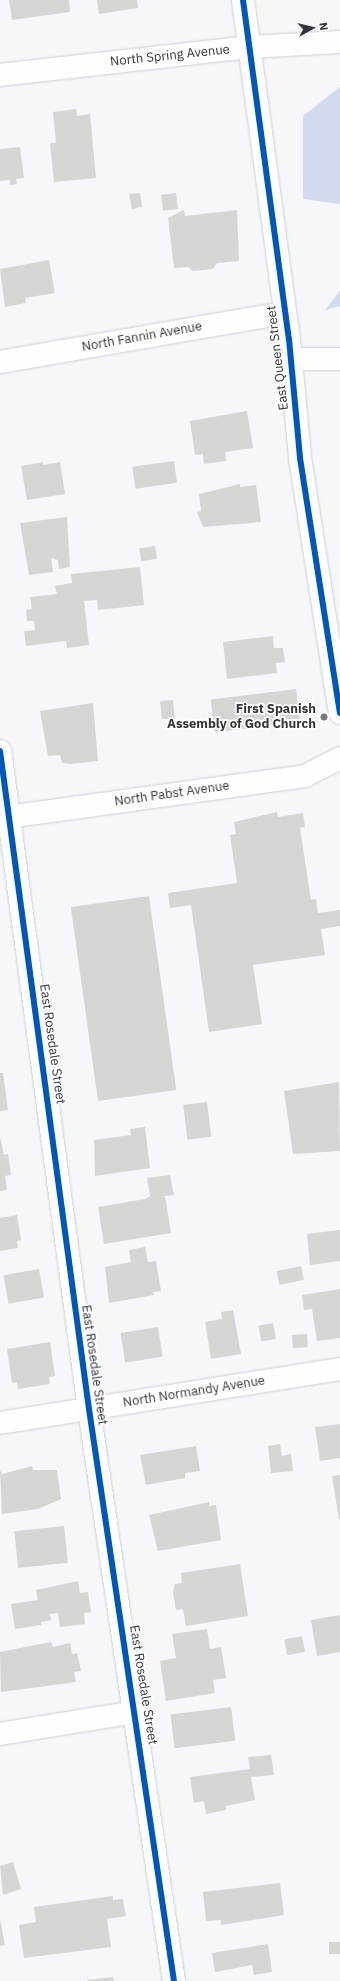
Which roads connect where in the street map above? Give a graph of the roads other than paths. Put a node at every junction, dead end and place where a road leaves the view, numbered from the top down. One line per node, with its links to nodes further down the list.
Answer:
1 (243, 0): 3 (street, East Queen Street)
2 (340, 42): 3 (street, North Spring Avenue)
3 (250, 47): 4 (street, North Spring Avenue); 5 (street, East Queen Street)
4 (0, 75)
5 (284, 313): 6 (street, East Queen Street); 8 (street, North Fannin Avenue)
6 (291, 359): 7 (street); 9 (street, East Queen Street)
7 (340, 359)
8 (0, 362)
9 (340, 713)
10 (0, 752): 12 (street, East Rosedale Street)
11 (340, 758): 12 (street, North Pabst Avenue)
12 (5, 817): 14 (street, East Rosedale Street)
13 (340, 1369): 14 (street, North Normandy Avenue)
14 (89, 1409): 15 (street, North Normandy Avenue); 16 (street, East Rosedale Street)
15 (0, 1423)
16 (136, 1712): 17 (street); 18 (street, East Rosedale Street)
17 (0, 1734)
18 (174, 1981)

